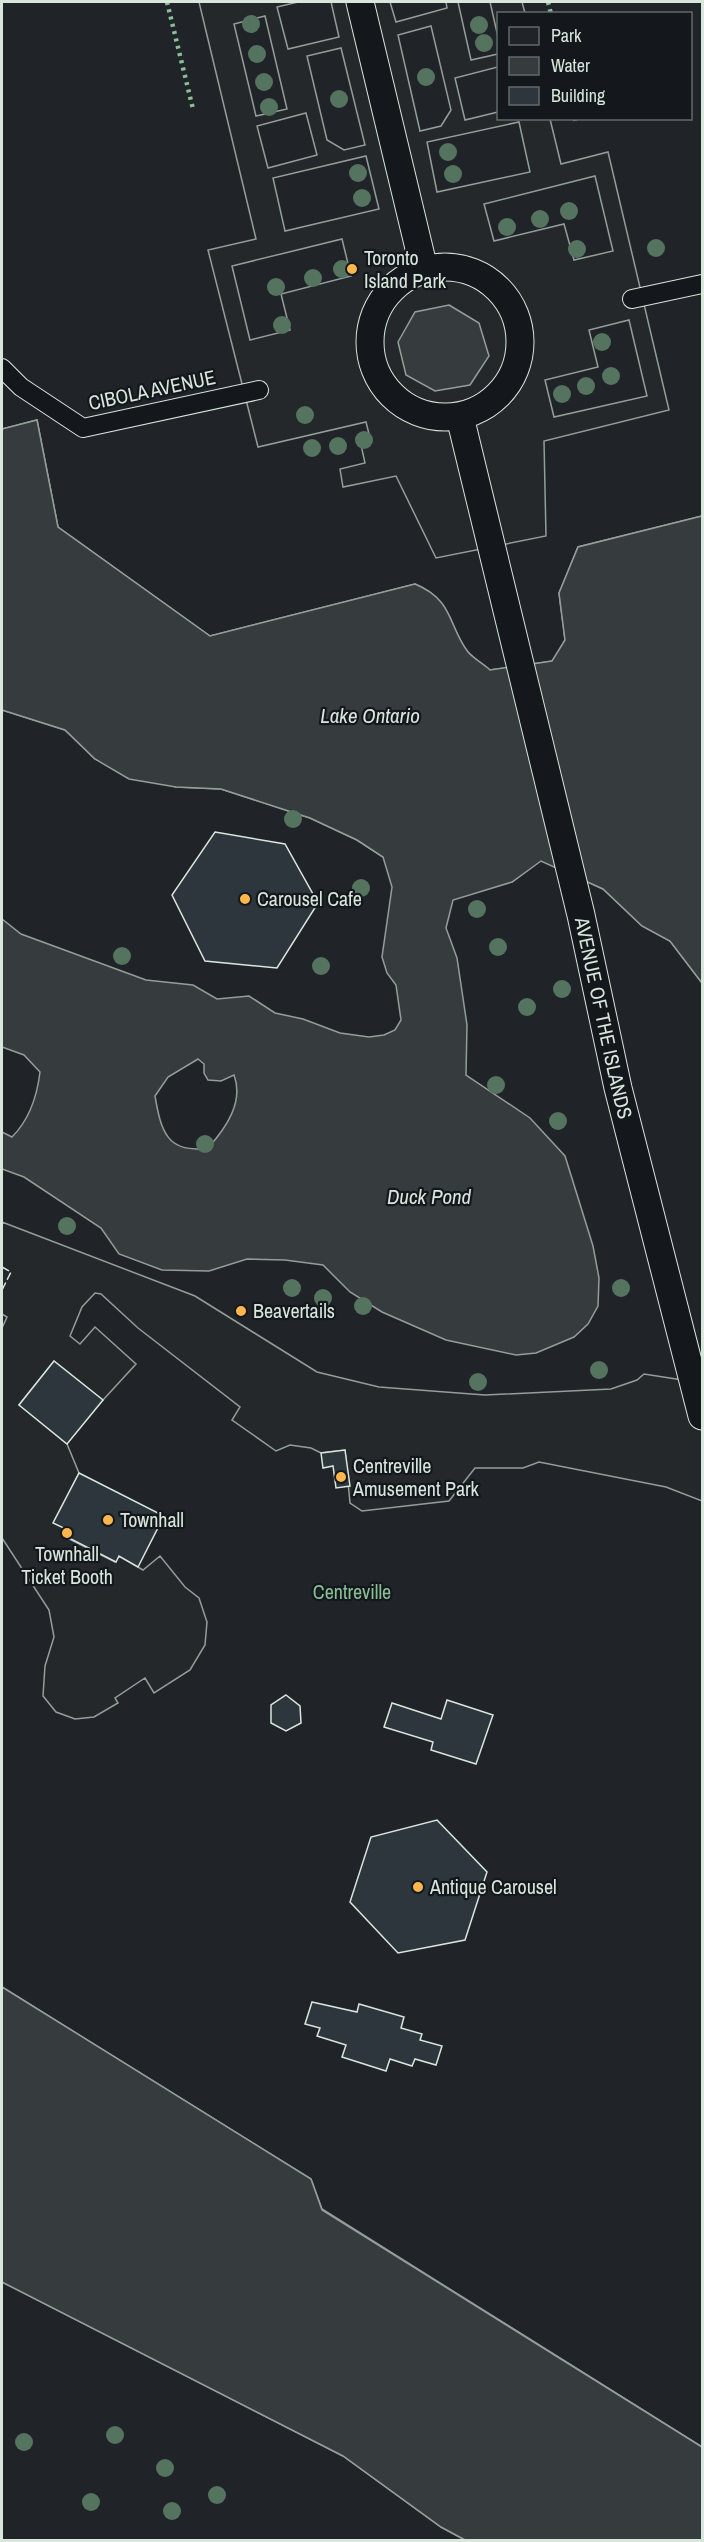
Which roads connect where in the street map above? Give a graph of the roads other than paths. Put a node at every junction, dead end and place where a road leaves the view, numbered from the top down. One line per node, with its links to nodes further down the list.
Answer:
1 (360, 2): 2 (street)
2 (424, 269): 7 (street); 7 (street)
3 (702, 284): 4 (lane)
4 (632, 299)
5 (2, 368): 6 (lane, CIBOLA AVENUE)
6 (259, 390)
7 (460, 417): 8 (street, AVENUE OF THE ISLANDS)
8 (702, 1416)

